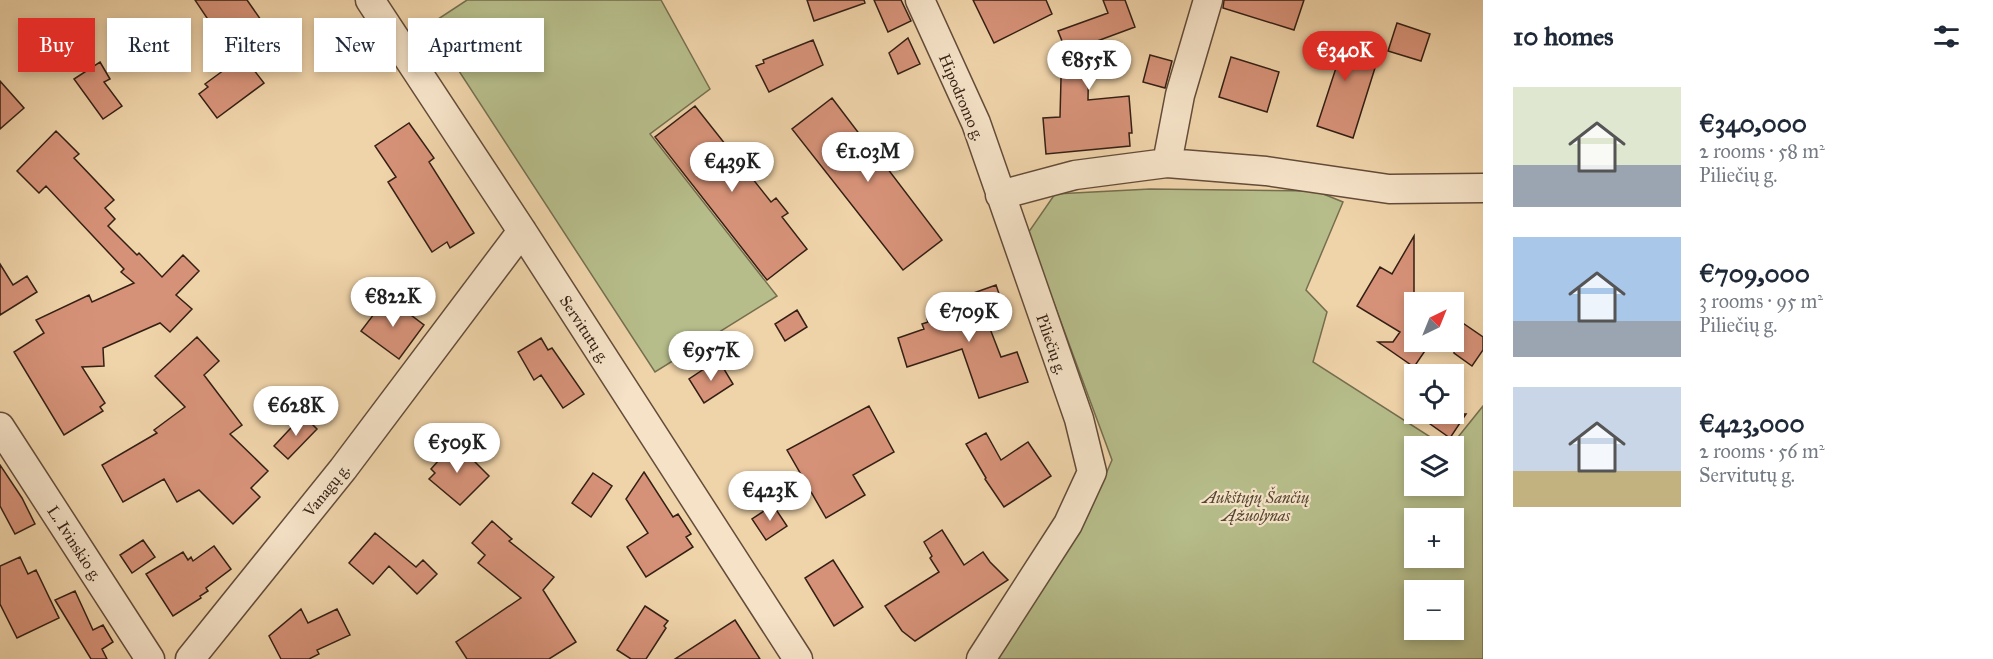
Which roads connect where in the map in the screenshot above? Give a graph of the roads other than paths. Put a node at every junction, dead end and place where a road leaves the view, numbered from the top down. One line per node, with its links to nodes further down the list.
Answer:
1 (370, 0): 7 (street, Servitutų g.)
2 (920, 0): 6 (street, Hipodromo g.)
3 (1208, 0): 4 (street)
4 (1167, 163): 5 (street); 6 (street)
5 (1483, 188)
6 (1000, 195): 12 (street, Piliečių g.)
7 (522, 231): 10 (street, Vanagų g.); 11 (street, Servitutų g.)
8 (0, 427): 9 (street, L. Ivinskio g.)
9 (150, 659)
10 (190, 659)
11 (798, 659)
12 (981, 659)

